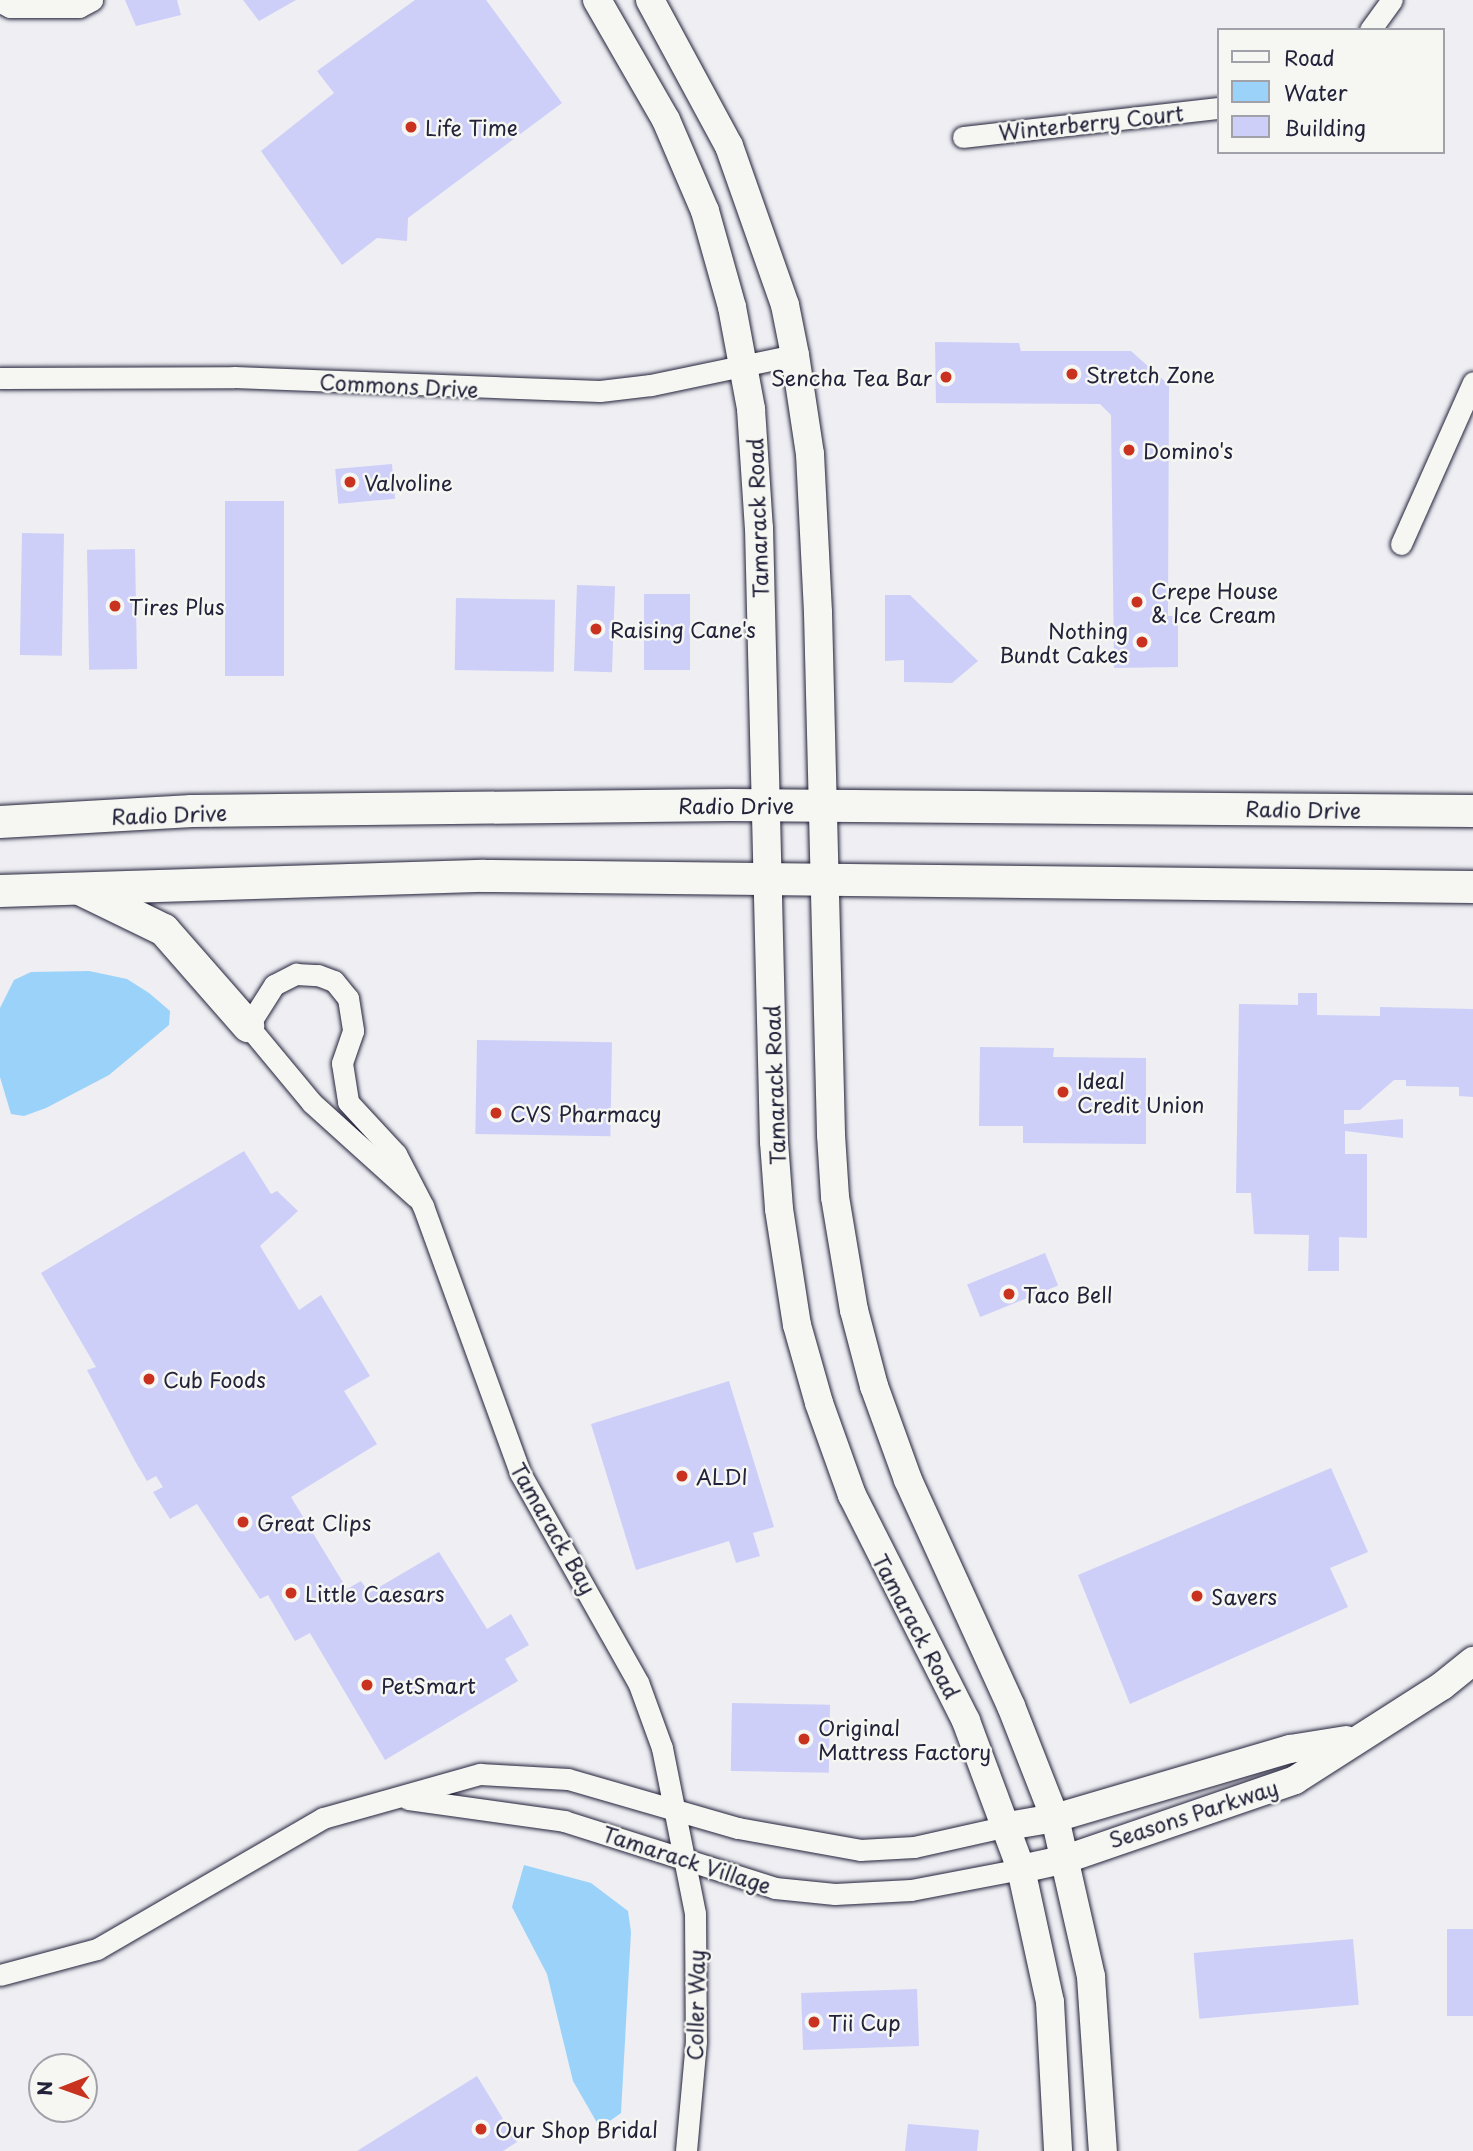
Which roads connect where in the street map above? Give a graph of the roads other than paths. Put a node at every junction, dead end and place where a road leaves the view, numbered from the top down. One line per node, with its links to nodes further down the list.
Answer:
1 (92, 0): 5 (street)
2 (597, 0): 10 (street, Tamarack Road)
3 (650, 0): 9 (street)
4 (1392, 0): 6 (street)
5 (0, 2)
6 (1371, 28)
7 (1218, 108): 8 (street, Winterberry Court)
8 (963, 137)
9 (795, 355): 10 (street, Commons Drive); 15 (street)
10 (744, 366): 11 (street, Commons Drive); 14 (street, Tamarack Road)
11 (0, 378)
12 (1473, 382): 13 (street)
13 (1401, 544)
14 (768, 805): 15 (main road, Radio Drive); 17 (main road, Radio Drive); 18 (street, Tamarack Road)
15 (825, 805): 16 (main road, Radio Drive); 19 (street)
16 (1473, 811)
17 (0, 822)
18 (769, 879): 19 (main road); 20 (main road); 30 (street, Tamarack Road)
19 (828, 880): 21 (main road); 29 (street)
20 (74, 887): 22 (main road); 23 (main road)
21 (1473, 887)
22 (0, 891)
23 (248, 1026): 24 (street, Tamarack Bay); 24 (street, Tamarack Bay)
24 (416, 1197): 28 (street, Tamarack Bay)
25 (1473, 1661): 26 (street, Seasons Parkway)
26 (1356, 1738): 29 (street, Seasons Parkway); 32 (street, Seasons Parkway)
27 (396, 1798): 28 (street, Tamarack Village); 31 (street, Tamarack Village); 34 (street, Tamarack Village)
28 (675, 1807): 30 (street, Tamarack Village); 31 (street, Tamarack Bay)
29 (1055, 1818): 30 (street, Seasons Parkway); 32 (street)
30 (1008, 1826): 33 (street, Tamarack Road)
31 (686, 1859): 33 (street, Tamarack Village); 35 (street, Coller Way)
32 (1066, 1859): 33 (street, Seasons Parkway); 37 (street)
33 (1021, 1869): 36 (street, Tamarack Road)
34 (0, 1975)
35 (686, 2151)
36 (1058, 2151)
37 (1103, 2151)

